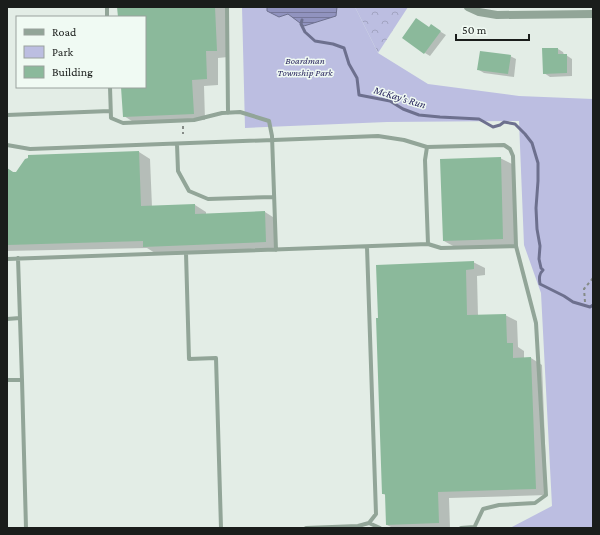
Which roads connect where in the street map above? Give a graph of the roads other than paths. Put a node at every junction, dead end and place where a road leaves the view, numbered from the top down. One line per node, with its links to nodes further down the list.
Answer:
1 (227, 7): 6 (lane)
2 (468, 7): 3 (street)
3 (593, 14)
4 (110, 88): 5 (lane)
5 (110, 110): 6 (lane); 7 (lane)
6 (228, 113): 8 (lane)
7 (7, 115)
8 (272, 140): 9 (lane); 11 (lane); 12 (lane)
9 (177, 144): 10 (lane); 12 (lane)
10 (7, 146)
11 (427, 147): 13 (lane); 14 (lane)
12 (274, 197): 16 (lane)
13 (428, 244): 14 (lane); 15 (lane)
14 (516, 246): 30 (lane)
15 (367, 247): 16 (lane); 24 (lane)
16 (276, 250): 17 (lane)
17 (186, 253): 18 (lane); 26 (lane)
18 (18, 258): 19 (lane); 20 (lane)
19 (7, 259)
20 (20, 318): 21 (lane); 23 (lane)
21 (7, 319)
22 (7, 380): 23 (lane)
23 (22, 380): 25 (lane)
24 (369, 523): 27 (lane); 28 (lane)
25 (26, 528)
26 (221, 528)
27 (306, 528)
28 (380, 528)
29 (461, 528): 30 (lane)
30 (474, 528)

